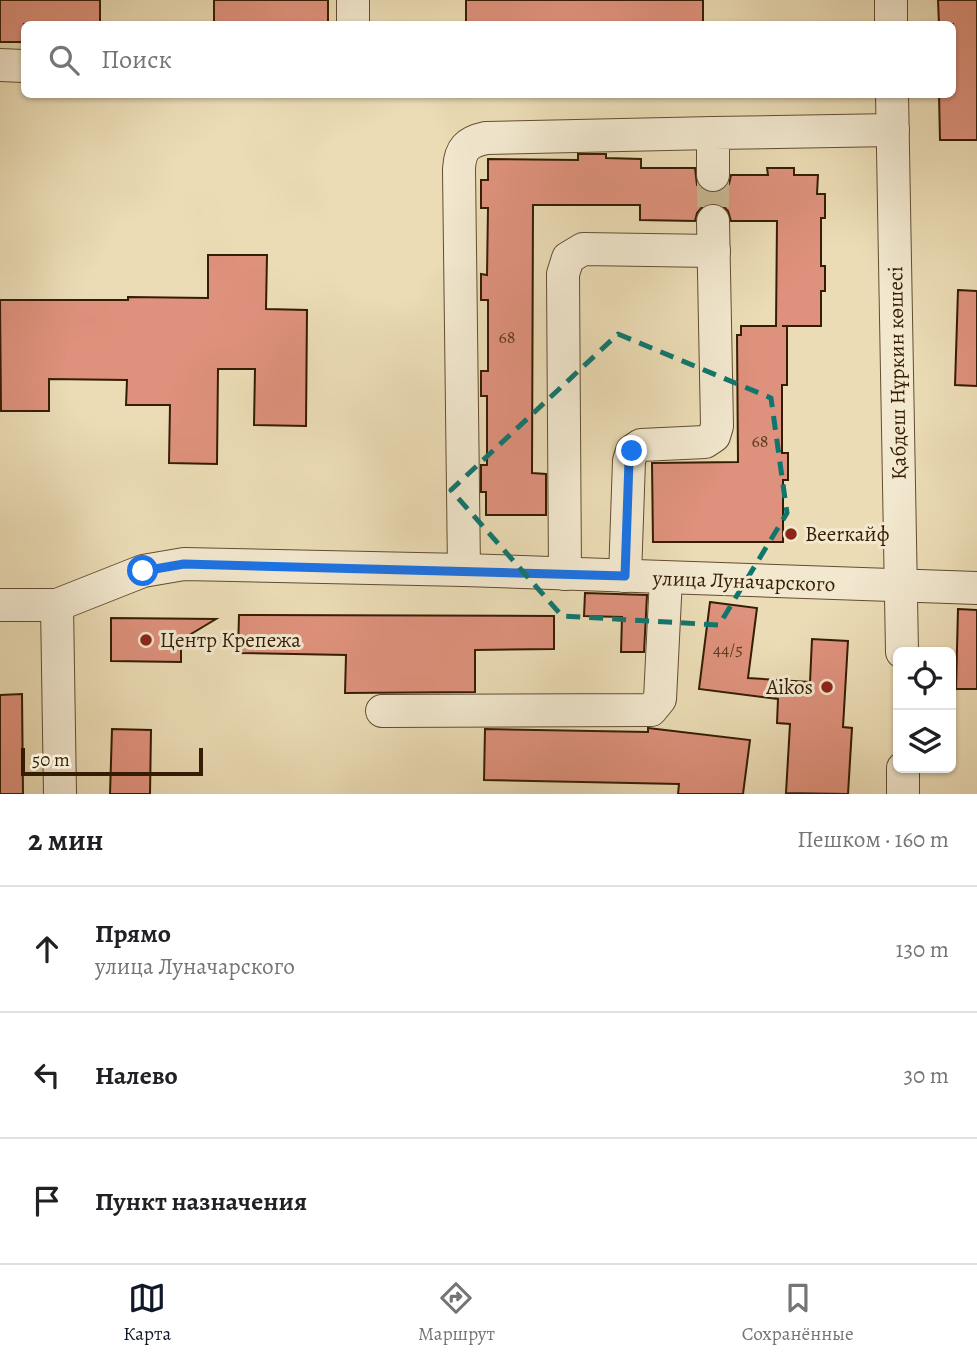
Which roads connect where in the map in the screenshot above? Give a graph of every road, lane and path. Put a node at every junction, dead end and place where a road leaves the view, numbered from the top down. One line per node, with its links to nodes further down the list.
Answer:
1 (353, 0): 3 (street)
2 (891, 0): 4 (street)
3 (353, 21)
4 (891, 21)
5 (0, 65): 6 (street)
6 (21, 66)
7 (892, 98): 8 (street, Қабдеш Нұркин көшесі)
8 (892, 130): 9 (street); 15 (street, Қабдеш Нұркин көшесі)
9 (713, 133): 10 (street); 11 (street)
10 (713, 175)
11 (464, 570): 12 (street, улица Луначарского); 18 (street, улица Луначарского)
12 (565, 574): 13 (street, улица Луначарского); 13 (street)
13 (625, 576): 14 (street, улица Луначарского)
14 (666, 578): 15 (street, улица Луначарского); 20 (street)
15 (901, 587): 16 (street, улица Луначарского); 19 (street, Қабдеш Нұркин көшесі)
16 (977, 588)
17 (0, 605): 18 (street)
18 (57, 605): 22 (street)
19 (902, 647)
20 (382, 711)
21 (903, 773): 23 (street)
22 (60, 794)
23 (903, 794)

